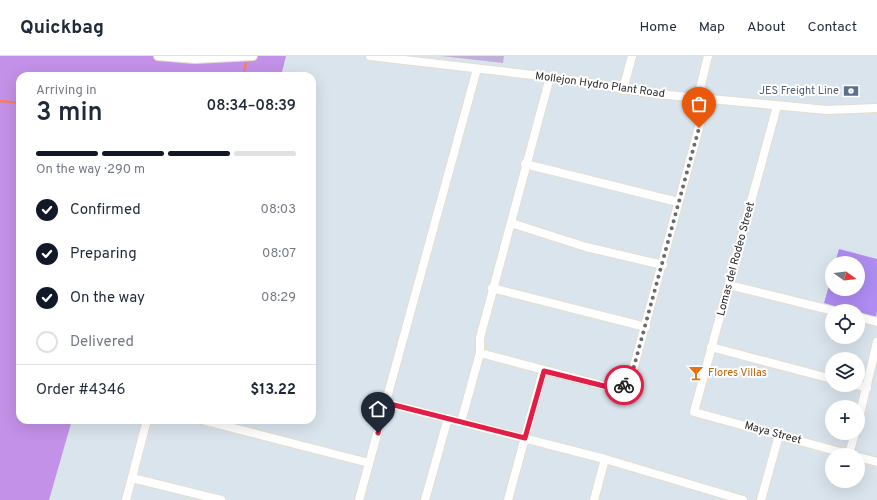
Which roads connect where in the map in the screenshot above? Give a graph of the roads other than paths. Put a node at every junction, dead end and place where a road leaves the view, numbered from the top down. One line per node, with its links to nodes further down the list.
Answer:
1 (158, 56): 2 (street)
2 (253, 56)
3 (370, 56): 6 (street, Mollejon Hydro Plant Road)
4 (632, 56): 9 (street)
5 (708, 56): 10 (street)
6 (433, 59): 7 (street, Mollejon Hydro Plant Road)
7 (477, 70): 8 (street, Mollejon Hydro Plant Road); 31 (street)
8 (550, 77): 9 (street, Mollejon Hydro Plant Road); 14 (street)
9 (623, 90): 10 (street, Mollejon Hydro Plant Road)
10 (698, 97): 11 (street, Mollejon Hydro Plant Road)
11 (708, 98): 12 (street, Mollejon Hydro Plant Road); 15 (street)
12 (777, 106): 13 (street, Mollejon Hydro Plant Road); 18 (street, Lomas del Rodeo Street)
13 (877, 108)
14 (525, 164): 15 (street); 16 (street)
15 (678, 202): 17 (street)
16 (511, 223): 17 (street); 19 (street)
17 (663, 265): 23 (street)
18 (729, 285): 20 (street); 25 (street, Lomas del Rodeo Street)
19 (492, 288): 23 (street); 26 (street)
20 (825, 309)
21 (865, 319): 22 (street)
22 (877, 322)
23 (646, 327): 27 (street)
24 (877, 342): 29 (street)
25 (711, 347): 28 (street); 32 (street, Lomas del Rodeo Street)
26 (480, 353): 27 (street); 34 (street)
27 (544, 371): 38 (street)
28 (825, 377)
29 (867, 388): 30 (street)
30 (864, 400)
31 (386, 403): 33 (street); 43 (street)
32 (694, 412): 37 (street, Maya Street)
33 (448, 418): 34 (street); 48 (street)
34 (461, 422): 38 (street)
35 (146, 424): 44 (street)
36 (218, 424): 43 (street)
37 (779, 435): 39 (street, Maya Street); 52 (street)
38 (525, 438): 40 (street); 49 (street)
39 (825, 448)
40 (605, 459): 50 (street); 51 (street)
41 (865, 459): 42 (street)
42 (877, 462)
43 (369, 463): 47 (street)
44 (132, 478): 45 (street); 46 (street)
45 (126, 500)
46 (221, 500)
47 (359, 500)
48 (425, 500)
49 (508, 500)
50 (594, 500)
51 (743, 500)
52 (761, 500)

